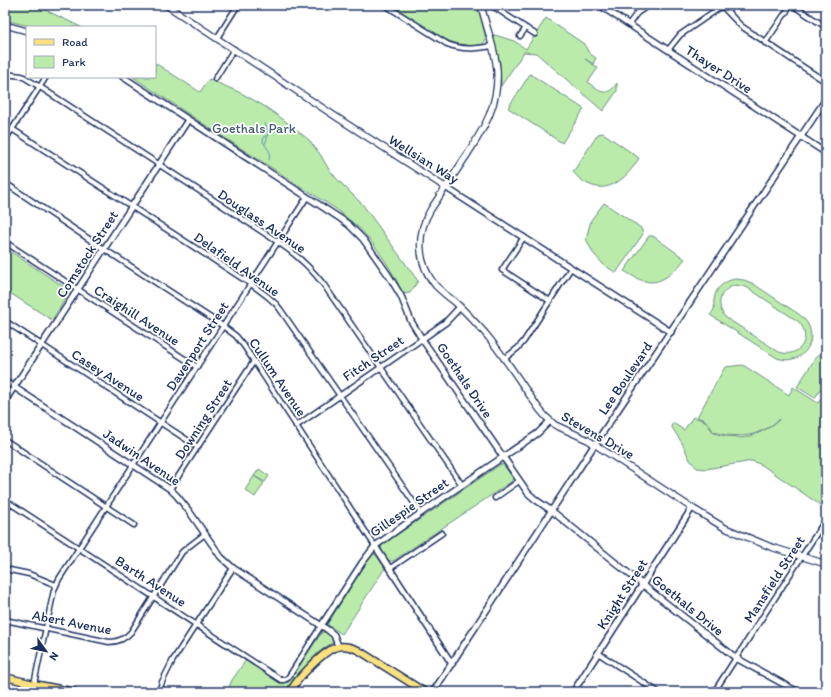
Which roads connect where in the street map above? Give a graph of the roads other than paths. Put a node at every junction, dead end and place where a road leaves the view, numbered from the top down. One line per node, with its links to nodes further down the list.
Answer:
1 (166, 5): 17 (main road, Wellsian Way)
2 (238, 5): 17 (street)
3 (385, 5): 19 (street)
4 (481, 5): 19 (main road, Stevens Drive)
5 (491, 5): 13 (street)
6 (599, 5): 10 (street, Thayer Drive)
7 (648, 5): 10 (street)
8 (721, 5): 18 (street); 21 (street)
9 (791, 5): 12 (street); 18 (street)
10 (629, 24): 21 (street, Thayer Drive)
11 (5, 25): 14 (street)
12 (826, 27)
13 (526, 28): 15 (street); 16 (street)
14 (26, 31)
15 (535, 34)
16 (520, 36)
17 (217, 38): 20 (main road, Wellsian Way)
18 (765, 43): 26 (street)
19 (492, 46): 36 (main road, Stevens Drive)
20 (234, 49): 25 (street); 36 (main road, Wellsian Way)
21 (668, 50): 31 (street, Thayer Drive)
22 (5, 74): 27 (street, Douglass Avenue)
23 (45, 78): 27 (street)
24 (125, 78): 29 (street, Goethals Drive)
25 (215, 79)
26 (826, 82)
27 (40, 87): 30 (street); 34 (street, Douglass Avenue)
28 (826, 99): 31 (street, Lee Boulevard)
29 (188, 120): 34 (street, Comstock Street); 37 (street, Goethals Drive)
30 (12, 129): 32 (street); 38 (street, Delafield Avenue)
31 (801, 137): 33 (street, Thayer Drive); 50 (street, Lee Boulevard)
32 (5, 140)
33 (826, 153)
34 (159, 165): 38 (street, Comstock Street); 41 (street, Douglass Avenue)
35 (5, 183): 42 (street, Cullum Avenue)
36 (445, 187): 39 (street, Wellsian Way); 47 (main road, Stevens Drive)
37 (306, 197): 41 (street, Davenport Street); 51 (street, Goethals Drive)
38 (132, 206): 42 (street, Comstock Street); 44 (street, Delafield Avenue)
39 (524, 237): 43 (street, Wellsian Way); 46 (street)
40 (5, 242): 45 (street, Craighill Avenue)
41 (278, 242): 44 (street, Davenport Street); 56 (street, Douglass Avenue)
42 (104, 249): 45 (street, Comstock Street); 49 (street, Cullum Avenue)
43 (571, 268): 46 (street); 50 (street, Wellsian Way)
44 (251, 284): 49 (street, Davenport Street); 59 (street, Delafield Avenue)
45 (78, 290): 52 (street, Comstock Street); 55 (street, Craighill Avenue)
46 (550, 301): 53 (street)
47 (460, 307): 51 (street, Fitch Street); 53 (main road, Stevens Drive)
48 (5, 321): 52 (street, Casey Avenue)
49 (224, 326): 54 (street, Cullum Avenue); 55 (street, Davenport Street)
50 (671, 332): 65 (street, Lee Boulevard)
51 (422, 339): 56 (street, Fitch Street); 67 (street, Goethals Drive)
52 (42, 345): 58 (street, Comstock Street); 62 (street, Casey Avenue)
53 (504, 358): 61 (main road, Stevens Drive)
54 (254, 361): 63 (street, Cullum Avenue); 66 (street, Downing Street)
55 (197, 367): 62 (street, Davenport Street)
56 (381, 367): 59 (street, Fitch Street); 70 (street, Douglass Avenue)
57 (5, 381): 58 (street, Jadwin Avenue)
58 (14, 387): 60 (street, Comstock Street); 68 (street, Jadwin Avenue)
59 (339, 396): 63 (street, Fitch Street); 77 (street, Delafield Avenue)
60 (5, 401)
61 (550, 421): 65 (main road, Stevens Drive); 67 (street, Gillespie Street)
62 (161, 422): 66 (street, Casey Avenue); 68 (street, Davenport Street)
63 (296, 426): 82 (street, Cullum Avenue)
64 (5, 440): 74 (street)
65 (595, 444): 75 (main road, Stevens Drive); 76 (street, Lee Boulevard)
66 (198, 447): 71 (street, Downing Street)
67 (503, 457): 69 (street, Goethals Drive); 70 (street, Gillespie Street)
68 (133, 465): 71 (street, Jadwin Avenue); 74 (street, Davenport Street)
69 (519, 482): 72 (street); 76 (street, Goethals Drive)
70 (462, 485): 77 (street, Gillespie Street)
71 (170, 489): 81 (street, Jadwin Avenue)
72 (495, 498)
73 (5, 500): 83 (street, Barth Avenue)
74 (106, 507): 79 (street); 83 (street, Davenport Street)
75 (692, 508): 84 (main road, Stevens Drive); 89 (street, Knight Street)
76 (552, 511): 89 (street, Goethals Drive); 99 (street, Lee Boulevard)
77 (421, 513): 82 (street, Gillespie Street)
78 (826, 519): 84 (street, Mansfield Street)
79 (134, 525)
80 (442, 533): 87 (street)
81 (204, 534): 86 (street, Jadwin Avenue); 91 (street)
82 (374, 546): 87 (street, Cullum Avenue); 94 (street, Gillespie Street)
83 (79, 548): 90 (street, Davenport Street); 91 (street, Barth Avenue)
84 (802, 557): 85 (main road, Stevens Drive); 98 (street, Mansfield Street)
85 (826, 564)
86 (233, 568): 93 (street); 94 (street, Jadwin Avenue)
87 (389, 568): 99 (street, Cullum Avenue)
88 (5, 569): 90 (street)
89 (643, 584): 97 (street, Knight Street); 98 (street, Goethals Drive)
90 (56, 585): 95 (street, Davenport Street)
91 (153, 596): 93 (street, Barth Avenue); 95 (street, Abert Avenue)
92 (5, 620): 95 (street, Abert Avenue)
93 (196, 624): 101 (street, Barth Avenue); 105 (street)
94 (321, 626): 96 (street, Jadwin Avenue); 101 (street, Gillespie Street)
95 (45, 628): 102 (street, Davenport Street)
96 (338, 646): 103 (main road); 106 (main road)
97 (598, 653): 108 (street, Knight Street); 109 (street)
98 (736, 658): 110 (street, Mansfield Street); 111 (street, Goethals Drive)
99 (452, 664): 107 (street, Lee Boulevard)
100 (5, 677): 102 (main road)
101 (284, 680)
102 (34, 684): 104 (main road)
103 (291, 691)
104 (75, 692)
105 (159, 692)
106 (425, 692)
107 (434, 692)
108 (573, 692)
109 (658, 692)
110 (714, 692)
111 (798, 692)

